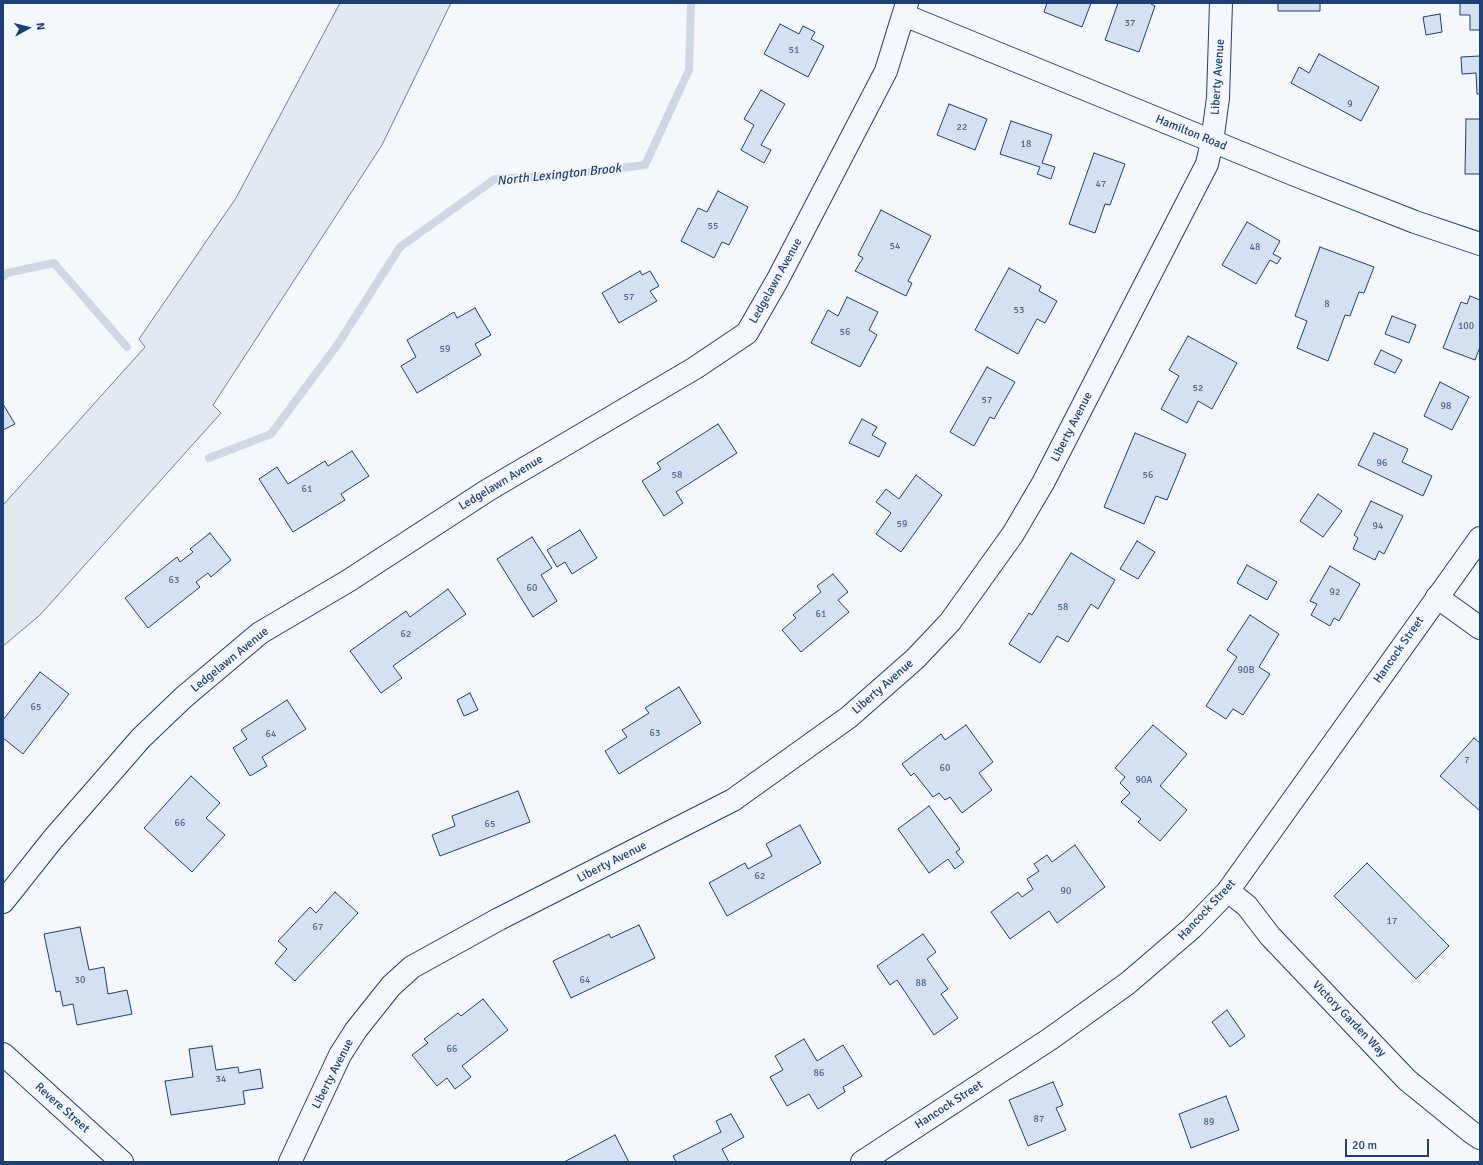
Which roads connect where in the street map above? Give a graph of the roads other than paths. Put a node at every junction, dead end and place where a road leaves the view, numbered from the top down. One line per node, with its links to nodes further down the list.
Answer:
1 (1221, 3): 3 (street, Liberty Avenue)
2 (905, 9): 3 (street, Hamilton Road); 9 (street, Ledgelawn Avenue)
3 (1212, 142): 4 (street, Hamilton Road); 13 (street, Liberty Avenue)
4 (1480, 244)
5 (1478, 538): 6 (street, Hancock Street)
6 (1437, 597): 7 (street); 8 (street, Hancock Street)
7 (1480, 628)
8 (1228, 891): 11 (street, Victory Garden Way); 14 (street, Hancock Street)
9 (3, 902)
10 (3, 1054): 12 (street, Revere Street)
11 (1480, 1138)
12 (122, 1162)
13 (290, 1162)
14 (862, 1162)

